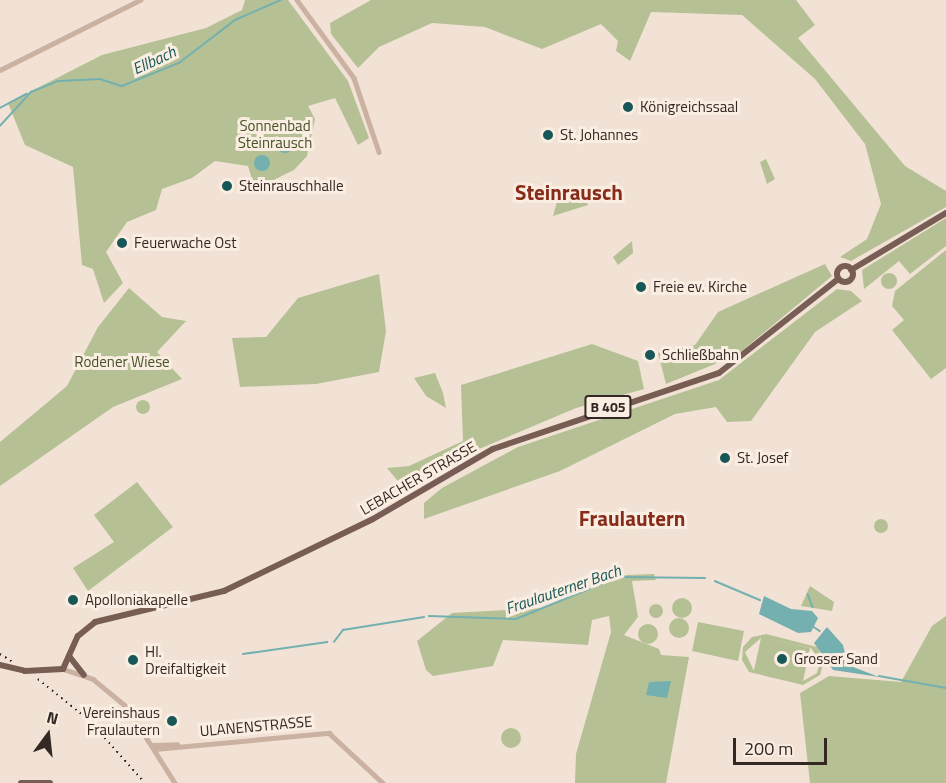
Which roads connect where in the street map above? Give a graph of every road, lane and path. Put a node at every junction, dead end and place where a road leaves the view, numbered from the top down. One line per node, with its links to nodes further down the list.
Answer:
1 (140, 0): 3 (street)
2 (297, 0): 4 (street)
3 (0, 70)
4 (380, 152)
5 (946, 213): 6 (main road)
6 (851, 270): 7 (main road); 7 (main road)
7 (838, 279): 8 (main road, LEBACHER STRASSE / B 405)
8 (69, 654): 10 (main road, B 405); 11 (main road)
9 (0, 665): 10 (main road)
10 (63, 669): 11 (street)
11 (84, 675): 12 (street)
12 (154, 747): 15 (street); 16 (street, ULANENSTRASSE)
13 (21, 783): 14 (main road)
14 (50, 783)
15 (175, 783)
16 (383, 783)

